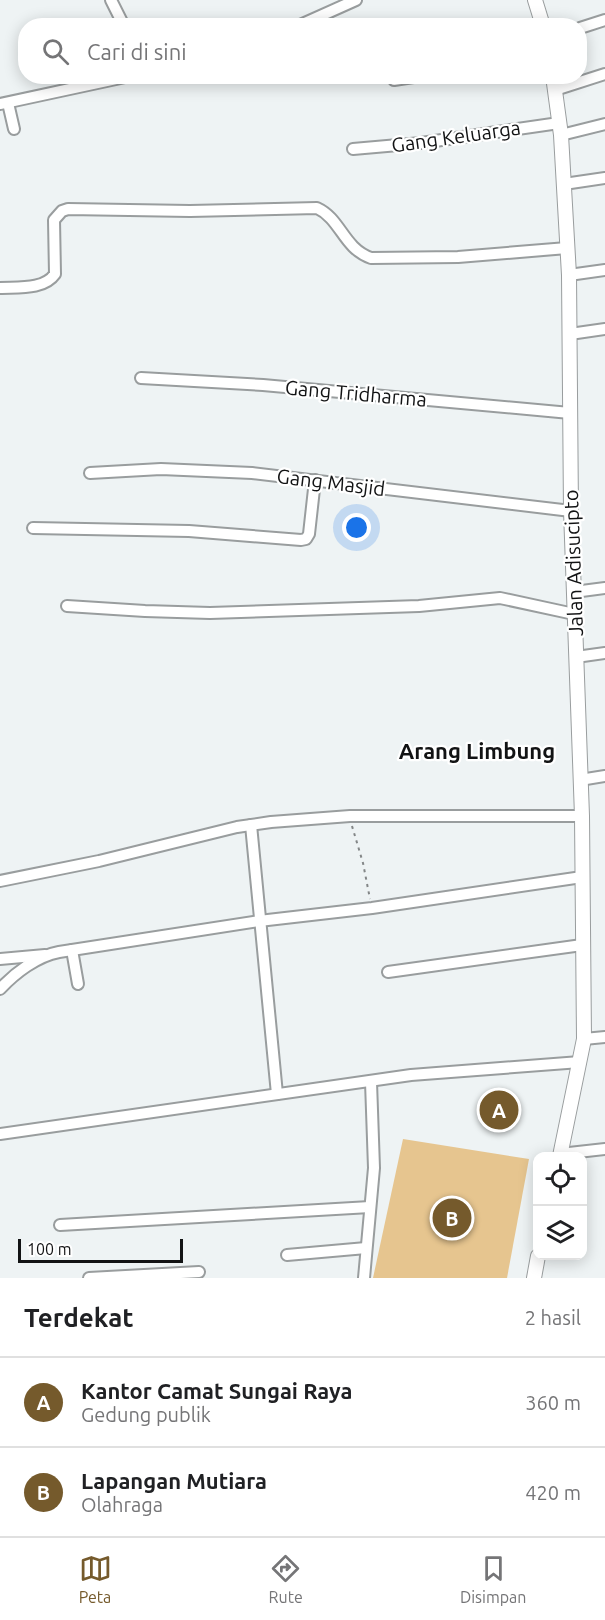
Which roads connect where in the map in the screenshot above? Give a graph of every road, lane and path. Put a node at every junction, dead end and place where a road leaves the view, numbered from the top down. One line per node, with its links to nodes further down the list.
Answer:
1 (111, 0): 4 (street)
2 (356, 0): 5 (street)
3 (535, 0): 6 (main road)
4 (120, 18)
5 (316, 18)
6 (541, 18)
7 (605, 20): 8 (street)
8 (587, 26)
9 (605, 74): 10 (street)
10 (587, 77)
11 (93, 84): 13 (street)
12 (554, 84): 16 (main road, Jalan Adisucipto)
13 (4, 103): 15 (street)
14 (605, 124): 16 (street, Gang Keluarga)
15 (14, 129)
16 (560, 129): 17 (street, Gang Keluarga); 19 (main road, Jalan Adisucipto)
17 (353, 149)
18 (605, 178): 19 (street)
19 (564, 184): 20 (main road, Jalan Adisucipto)
20 (567, 248): 22 (main road, Jalan Adisucipto); 23 (street)
21 (605, 270): 22 (street)
22 (568, 275): 25 (main road, Jalan Adisucipto)
23 (0, 288)
24 (605, 329): 25 (street)
25 (570, 334): 27 (main road, Jalan Adisucipto)
26 (141, 378): 27 (street, Gang Tridharma)
27 (570, 413): 30 (main road, Jalan Adisucipto)
28 (90, 472): 29 (street, Gang Masjid)
29 (315, 480): 30 (street, Gang Masjid); 31 (street)
30 (571, 511): 33 (main road, Jalan Adisucipto)
31 (33, 528)
32 (605, 588): 33 (street)
33 (574, 592): 35 (main road, Jalan Adisucipto)
34 (67, 606): 35 (street)
35 (574, 614): 37 (main road, Jalan Adisucipto)
36 (605, 653): 37 (street)
37 (576, 657): 39 (main road, Jalan Adisucipto)
38 (605, 776): 39 (street)
39 (580, 780): 41 (main road, Jalan Adisucipto)
40 (350, 816): 41 (street); 42 (street); 45 (path)
41 (582, 816): 43 (main road, Jalan Adisucipto)
42 (251, 825): 44 (street); 46 (street)
43 (582, 877): 45 (street); 47 (main road, Jalan Adisucipto)
44 (0, 881)
45 (372, 908): 46 (street)
46 (259, 921): 48 (street); 57 (street)
47 (582, 945): 51 (street); 55 (main road, Jalan Adisucipto)
48 (72, 950): 49 (street); 52 (street)
49 (45, 955): 50 (street); 53 (street)
50 (0, 959)
51 (388, 972)
52 (78, 984)
53 (0, 989)
54 (605, 1037): 55 (street)
55 (582, 1051): 56 (street); 60 (main road, Jalan Adisucipto)
56 (371, 1082): 57 (street); 62 (street)
57 (277, 1094): 58 (street)
58 (0, 1134)
59 (605, 1149): 61 (street)
60 (561, 1152)
61 (582, 1152)
62 (370, 1207): 63 (street); 64 (street)
63 (60, 1226)
64 (366, 1248): 65 (street); 69 (street)
65 (286, 1255)
66 (537, 1260): 70 (main road)
67 (199, 1272): 68 (street)
68 (89, 1278)
69 (364, 1278)
70 (534, 1278)

